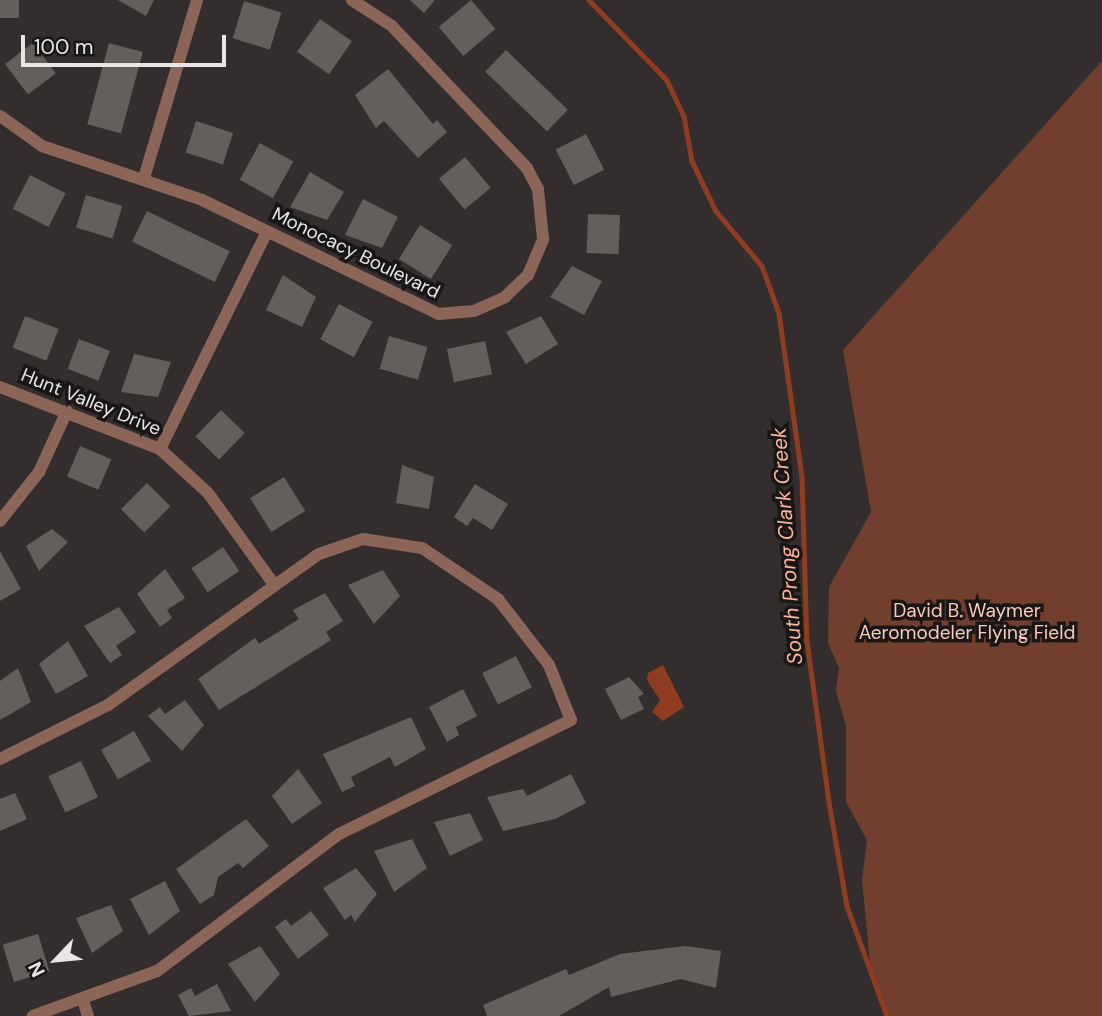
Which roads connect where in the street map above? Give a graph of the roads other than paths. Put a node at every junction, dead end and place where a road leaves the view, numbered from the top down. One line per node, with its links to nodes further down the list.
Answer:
1 (197, 0): 4 (street)
2 (352, 0): 5 (street, Monocacy Boulevard)
3 (0, 116): 4 (street, Monocacy Boulevard)
4 (144, 178): 5 (street, Monocacy Boulevard)
5 (267, 232): 8 (street)
6 (0, 387): 7 (street, Hunt Valley Drive)
7 (67, 411): 8 (street, Hunt Valley Drive); 9 (street)
8 (160, 449): 10 (street, Hunt Valley Drive)
9 (1, 518)
10 (273, 583): 11 (street); 12 (street)
11 (0, 759)
12 (83, 1000): 13 (street); 14 (street)
13 (33, 1016)
14 (88, 1016)

